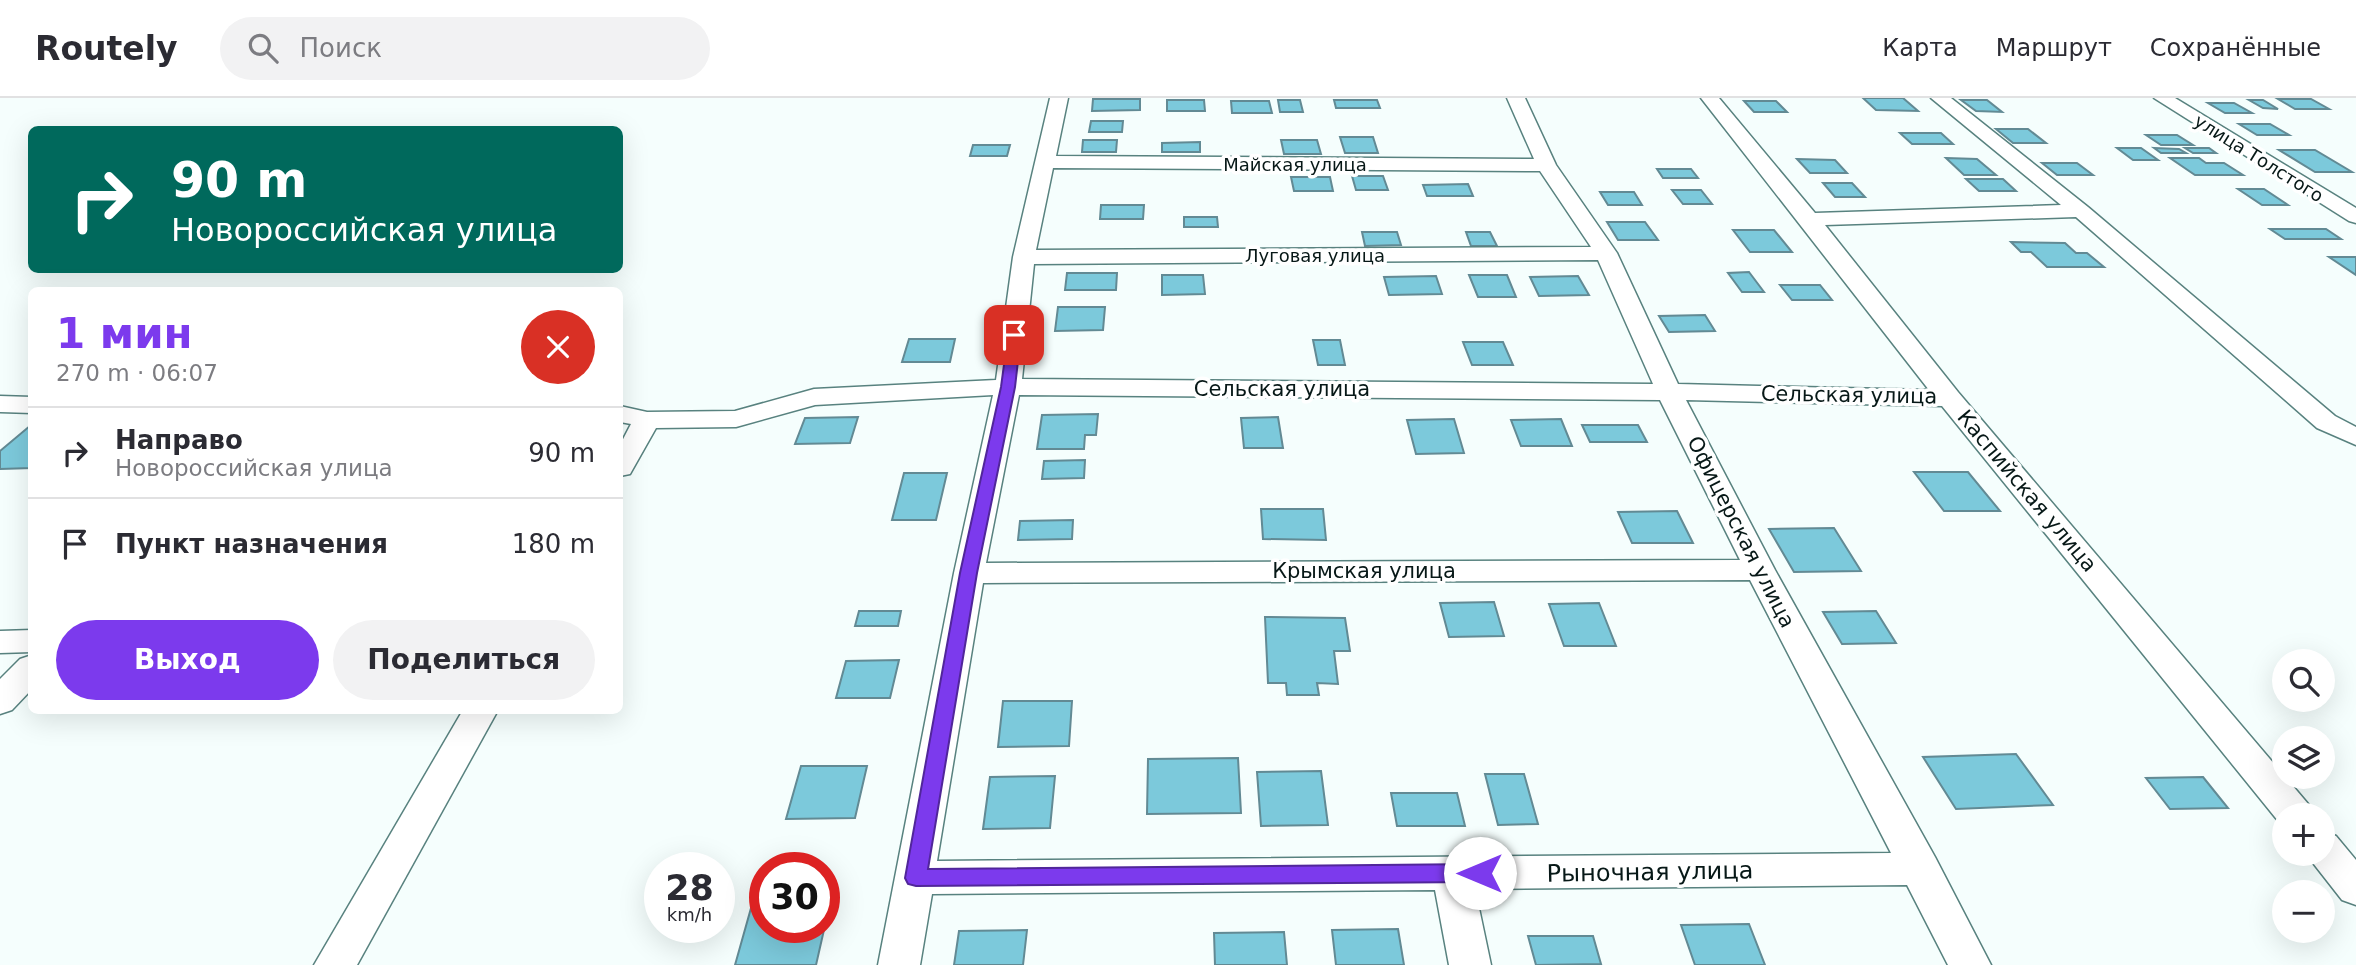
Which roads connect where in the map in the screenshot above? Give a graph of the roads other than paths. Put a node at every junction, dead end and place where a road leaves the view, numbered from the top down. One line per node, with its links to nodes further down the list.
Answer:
1 (1059, 98): 6 (street)
2 (1516, 98): 7 (street, Офицерская улица)
3 (1710, 98): 10 (street, Каспийская улица)
4 (1940, 98): 8 (street)
5 (2162, 98): 9 (street, улица Толстого)
6 (1043, 162): 7 (street, Майская улица); 12 (street)
7 (1546, 165): 11 (street, Офицерская улица)
8 (2081, 211): 10 (street); 20 (street)
9 (2356, 217)
10 (1809, 219): 15 (street, Каспийская улица)
11 (1606, 253): 12 (street, Луговая улица); 14 (street, Офицерская улица)
12 (1024, 257): 13 (street)
13 (1008, 387): 14 (street, Сельская улица); 19 (street, Сельская улица); 23 (street)
14 (1669, 392): 15 (street, Сельская улица); 22 (street, Офицерская улица)
15 (1949, 398): 29 (street, Каспийская улица)
16 (0, 404): 17 (street)
17 (28, 405)
18 (623, 415): 19 (street, Сельская улица)
19 (647, 420): 21 (street)
20 (2356, 437)
21 (623, 463)
22 (1760, 570): 23 (street, Крымская улица); 31 (street, Офицерская улица)
23 (969, 573): 33 (street)
24 (28, 641): 25 (street)
25 (0, 642)
26 (28, 671): 27 (street)
27 (0, 701)
28 (479, 714): 35 (street)
29 (2285, 803)
30 (2335, 863): 34 (street)
31 (1922, 869): 32 (street, Рыночная улица); 38 (street, Офицерская улица)
32 (1452, 873): 33 (street, Рыночная улица); 37 (street)
33 (916, 878): 36 (street)
34 (2356, 888)
35 (335, 965)
36 (898, 965)
37 (1470, 965)
38 (1970, 965)

